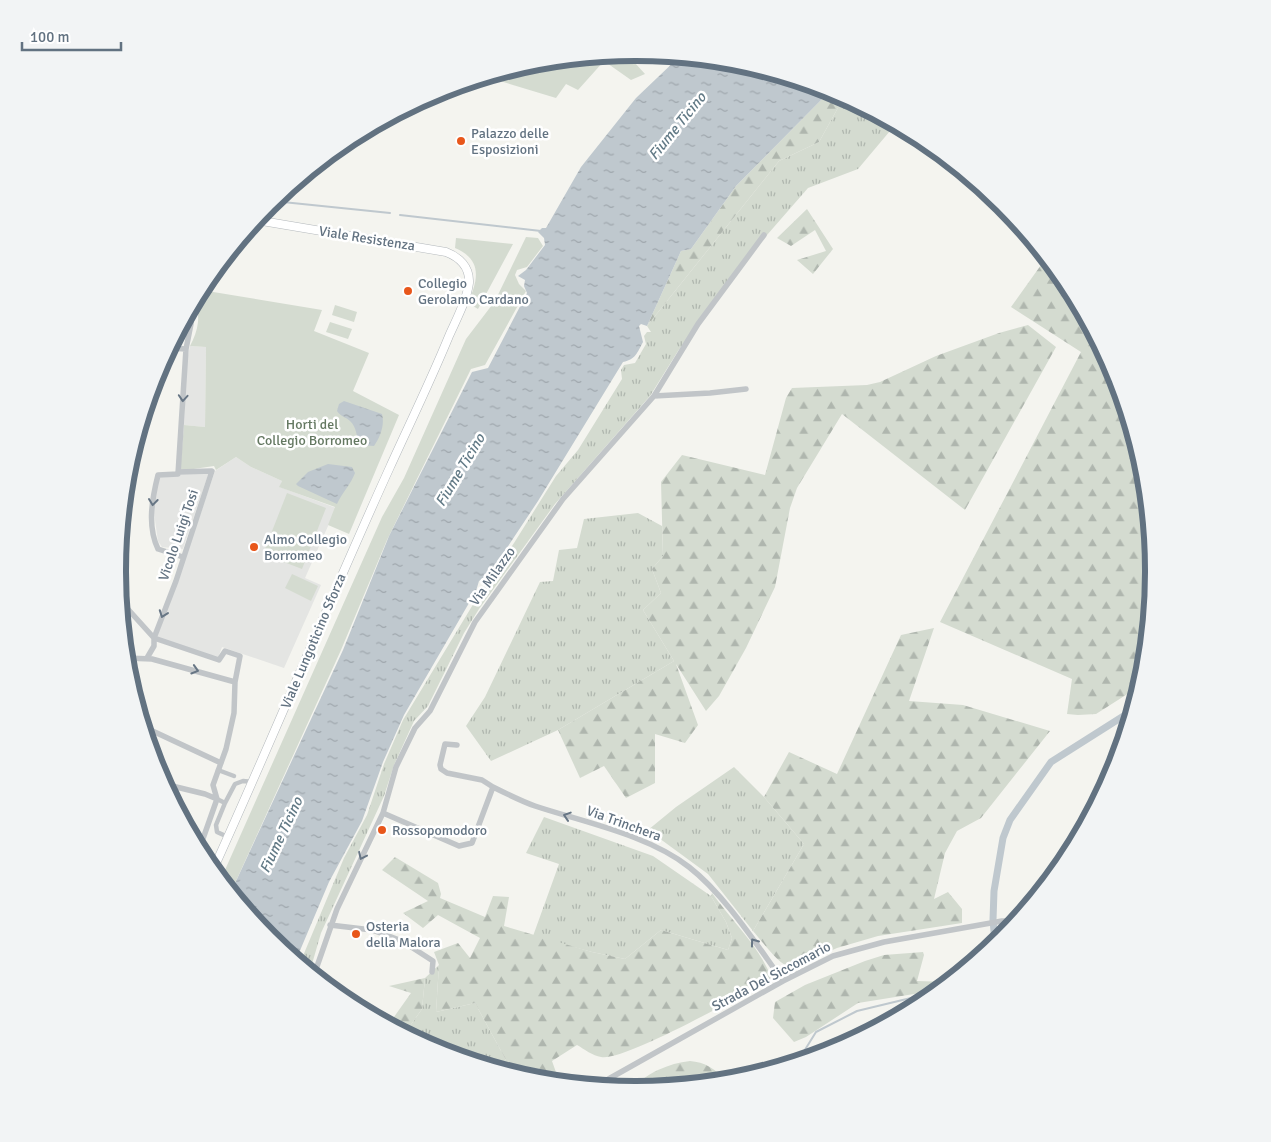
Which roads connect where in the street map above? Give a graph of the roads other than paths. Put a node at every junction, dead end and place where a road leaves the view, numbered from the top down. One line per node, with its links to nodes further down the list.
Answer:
1 (265, 221): 3 (main road, Viale Resistenza)
2 (764, 235): 8 (street, Via Milazzo)
3 (468, 274): 21 (main road, Viale Lungoticino Sforza)
4 (190, 324): 6 (street)
5 (177, 349): 6 (street)
6 (186, 350): 9 (street, one-way to 9)
7 (746, 389): 8 (street)
8 (654, 396): 26 (street, Via Milazzo)
9 (178, 473): 10 (street, one-way to 10); 10 (street, Vicolo Luigi Tosi)
10 (184, 557): 12 (street, Vicolo Luigi Tosi, one-way to 12)
11 (127, 609): 12 (street)
12 (154, 638): 14 (street, Vicolo Luigi Tosi); 15 (street)
13 (134, 658): 14 (street)
14 (147, 658): 15 (street, one-way to 15)
15 (235, 682): 18 (street)
16 (152, 731): 18 (street)
17 (458, 745): 23 (street, Via Trinchera)
18 (221, 763): 19 (street)
19 (218, 770): 20 (street); 24 (street)
20 (234, 776)
21 (253, 782): 25 (street); 27 (main road, Viale Lungoticino Sforza)
22 (174, 786): 24 (street)
23 (493, 787): 26 (street); 34 (street, Via Trinchera, one-way to 23)
24 (217, 799): 25 (street); 28 (street)
25 (225, 803): 27 (street)
26 (384, 812): 31 (street, Via Milazzo, one-way to 31)
27 (228, 837): 29 (main road, Viale Lungoticino Sforza)
28 (203, 840)
29 (217, 861)
30 (1005, 921): 34 (street, Strada Del Siccomario)
31 (330, 925): 32 (street, Via Milazzo); 33 (street)
32 (316, 968)
33 (432, 972)
34 (783, 981): 35 (street, Strada Del Siccomario)
35 (606, 1080)

